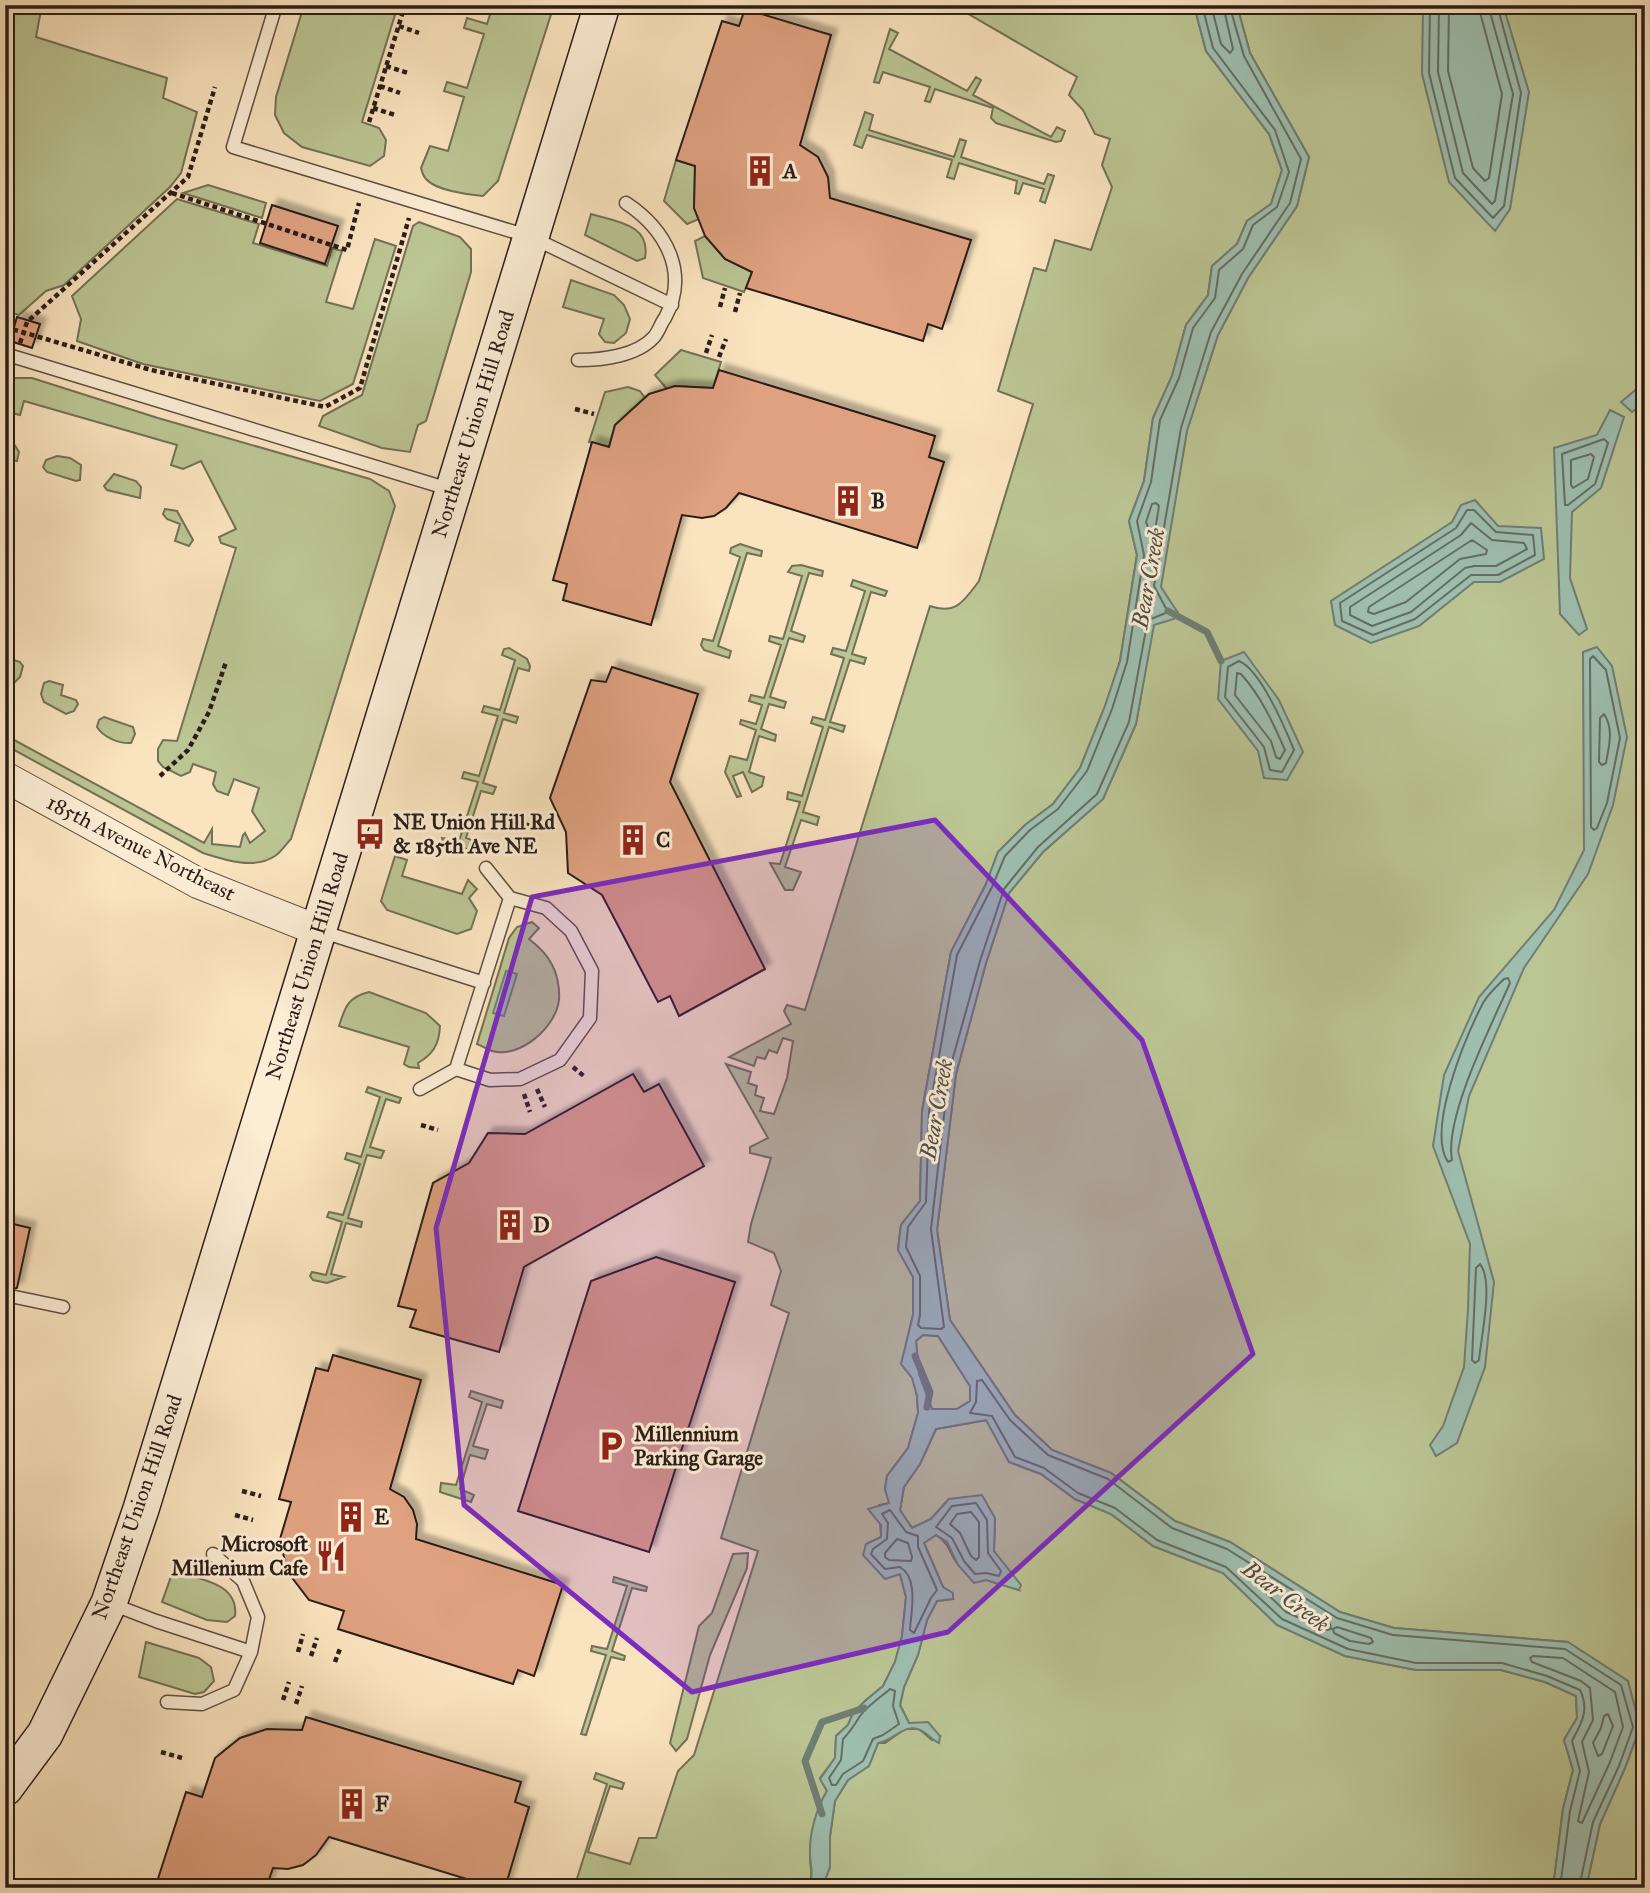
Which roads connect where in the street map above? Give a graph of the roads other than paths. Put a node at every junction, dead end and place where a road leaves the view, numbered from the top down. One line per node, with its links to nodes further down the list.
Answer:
1 (276, 5): 4 (lane)
2 (602, 5): 4 (main road, Northeast Union Hill Road)
3 (626, 203): 5 (lane)
4 (531, 237): 5 (lane); 8 (main road, Northeast Union Hill Road)
5 (672, 305): 7 (lane)
6 (5, 354): 8 (lane)
7 (578, 360)
8 (452, 490): 12 (main road, Northeast Union Hill Road)
9 (5, 778): 12 (street, 185th Avenue Northeast)
10 (486, 867): 11 (lane)
11 (510, 898): 13 (lane); 14 (lane)
12 (317, 930): 13 (lane); 19 (main road, Northeast Union Hill Road)
13 (484, 983): 14 (lane)
14 (456, 1069): 15 (lane)
15 (420, 1090)
16 (15, 1297): 17 (lane)
17 (63, 1307)
18 (213, 1554): 20 (lane)
19 (109, 1603): 20 (lane); 22 (main road, Northeast Union Hill Road)
20 (251, 1652): 21 (lane)
21 (167, 1702)
22 (5, 1788)

